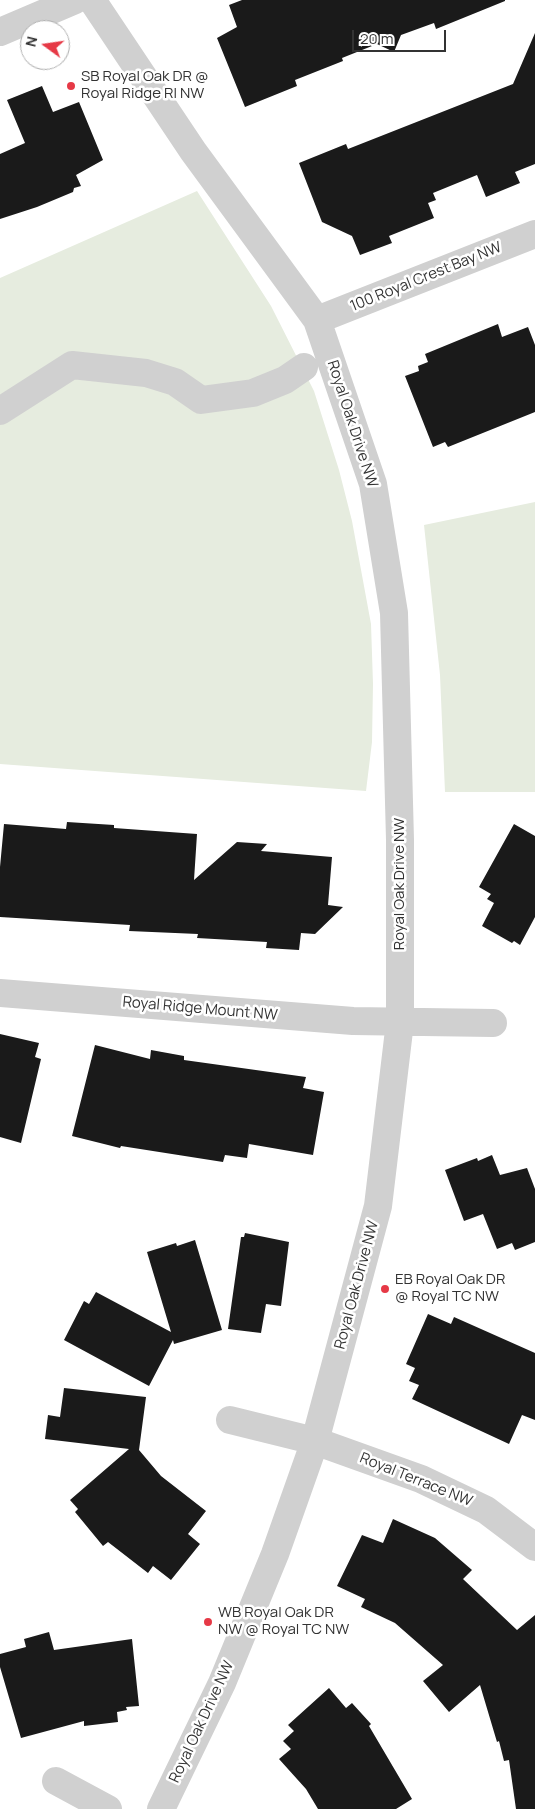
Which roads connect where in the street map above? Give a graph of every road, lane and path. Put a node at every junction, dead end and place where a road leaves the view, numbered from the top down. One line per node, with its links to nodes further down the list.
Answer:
1 (75, 0): 3 (street)
2 (92, 0): 5 (street, Royal Oak Drive NW)
3 (0, 32)
4 (535, 234): 5 (street, 100 Royal Crest Bay NW)
5 (317, 320): 9 (street, Royal Oak Drive NW)
6 (304, 367): 7 (street)
7 (0, 411)
8 (0, 993): 9 (street, Royal Ridge Mount NW)
9 (400, 1022): 10 (street, Royal Ridge Mount NW); 12 (street, Royal Oak Drive NW)
10 (493, 1023)
11 (230, 1420): 12 (street, Royal Terrace NW)
12 (315, 1441): 13 (street, Royal Terrace NW); 15 (street, Royal Oak Drive NW)
13 (535, 1547)
14 (56, 1781): 16 (street)
15 (164, 1808)
16 (108, 1809)

